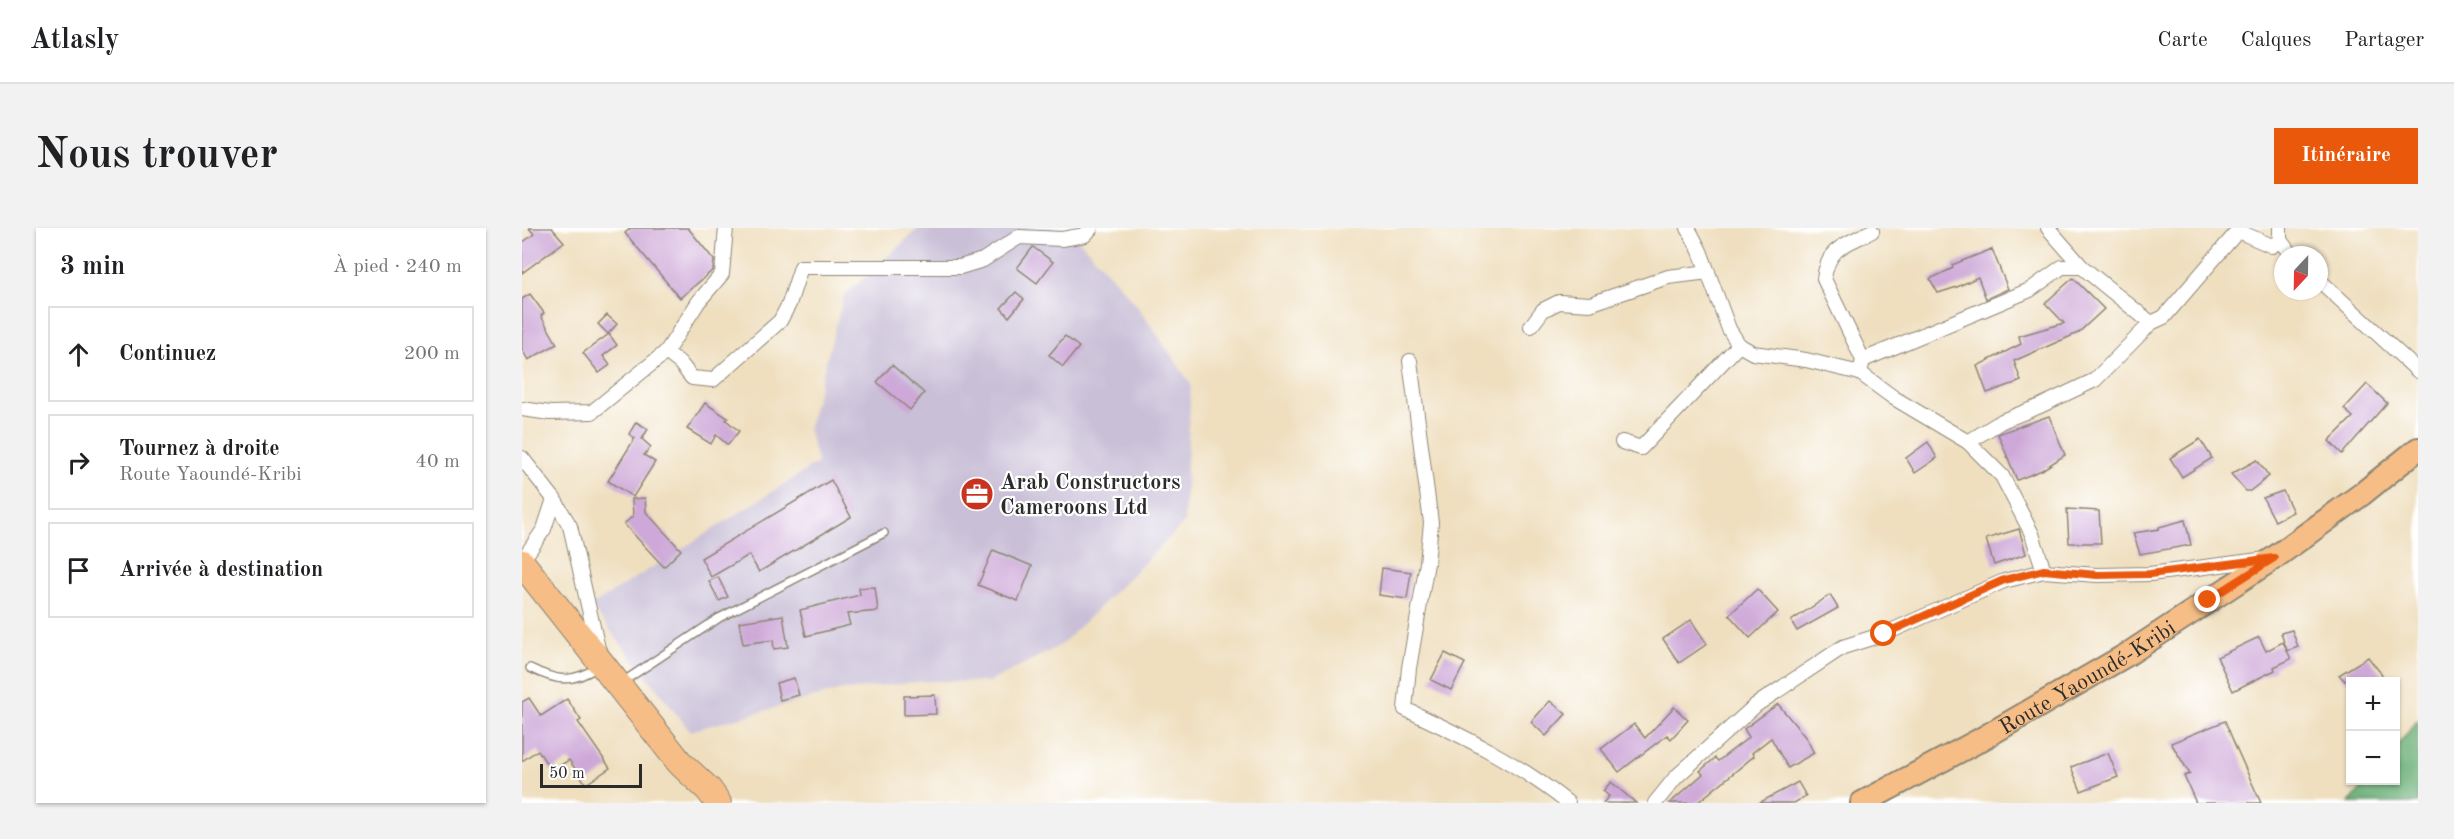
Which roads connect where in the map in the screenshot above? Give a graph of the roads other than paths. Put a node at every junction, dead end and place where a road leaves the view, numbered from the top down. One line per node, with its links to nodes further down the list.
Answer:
1 (726, 228): 14 (street)
2 (1091, 228): 14 (street)
3 (1689, 228): 9 (street)
4 (2048, 228): 8 (street)
5 (2237, 230): 7 (street); 11 (street)
6 (1872, 231): 16 (street)
7 (2280, 234)
8 (2082, 267): 11 (street); 16 (street)
9 (1708, 272): 12 (street); 13 (street)
10 (2328, 288): 17 (street)
11 (2151, 323): 20 (street)
12 (1531, 326)
13 (1739, 345): 16 (street); 19 (street)
14 (666, 352): 18 (street)
15 (1410, 361): 34 (street)
16 (1861, 366): 20 (street)
17 (2418, 371)
18 (522, 409)
19 (1622, 442)
20 (1968, 442): 27 (street)
21 (2418, 449): 25 (main road, Route Yaoundé-Kribi)
22 (522, 458): 23 (street)
23 (554, 499): 26 (street); 28 (street)
24 (884, 533): 30 (lane)
25 (2274, 558): 27 (street); 36 (main road, Route Yaoundé-Kribi)
26 (522, 562): 28 (highway)
27 (2044, 570): 35 (street)
28 (602, 663): 29 (lane); 30 (highway)
29 (530, 668)
30 (618, 685): 31 (highway)
31 (680, 763): 32 (highway); 33 (highway)
32 (697, 803)
33 (718, 803)
34 (1568, 803)
35 (1655, 803)
36 (1862, 803)

